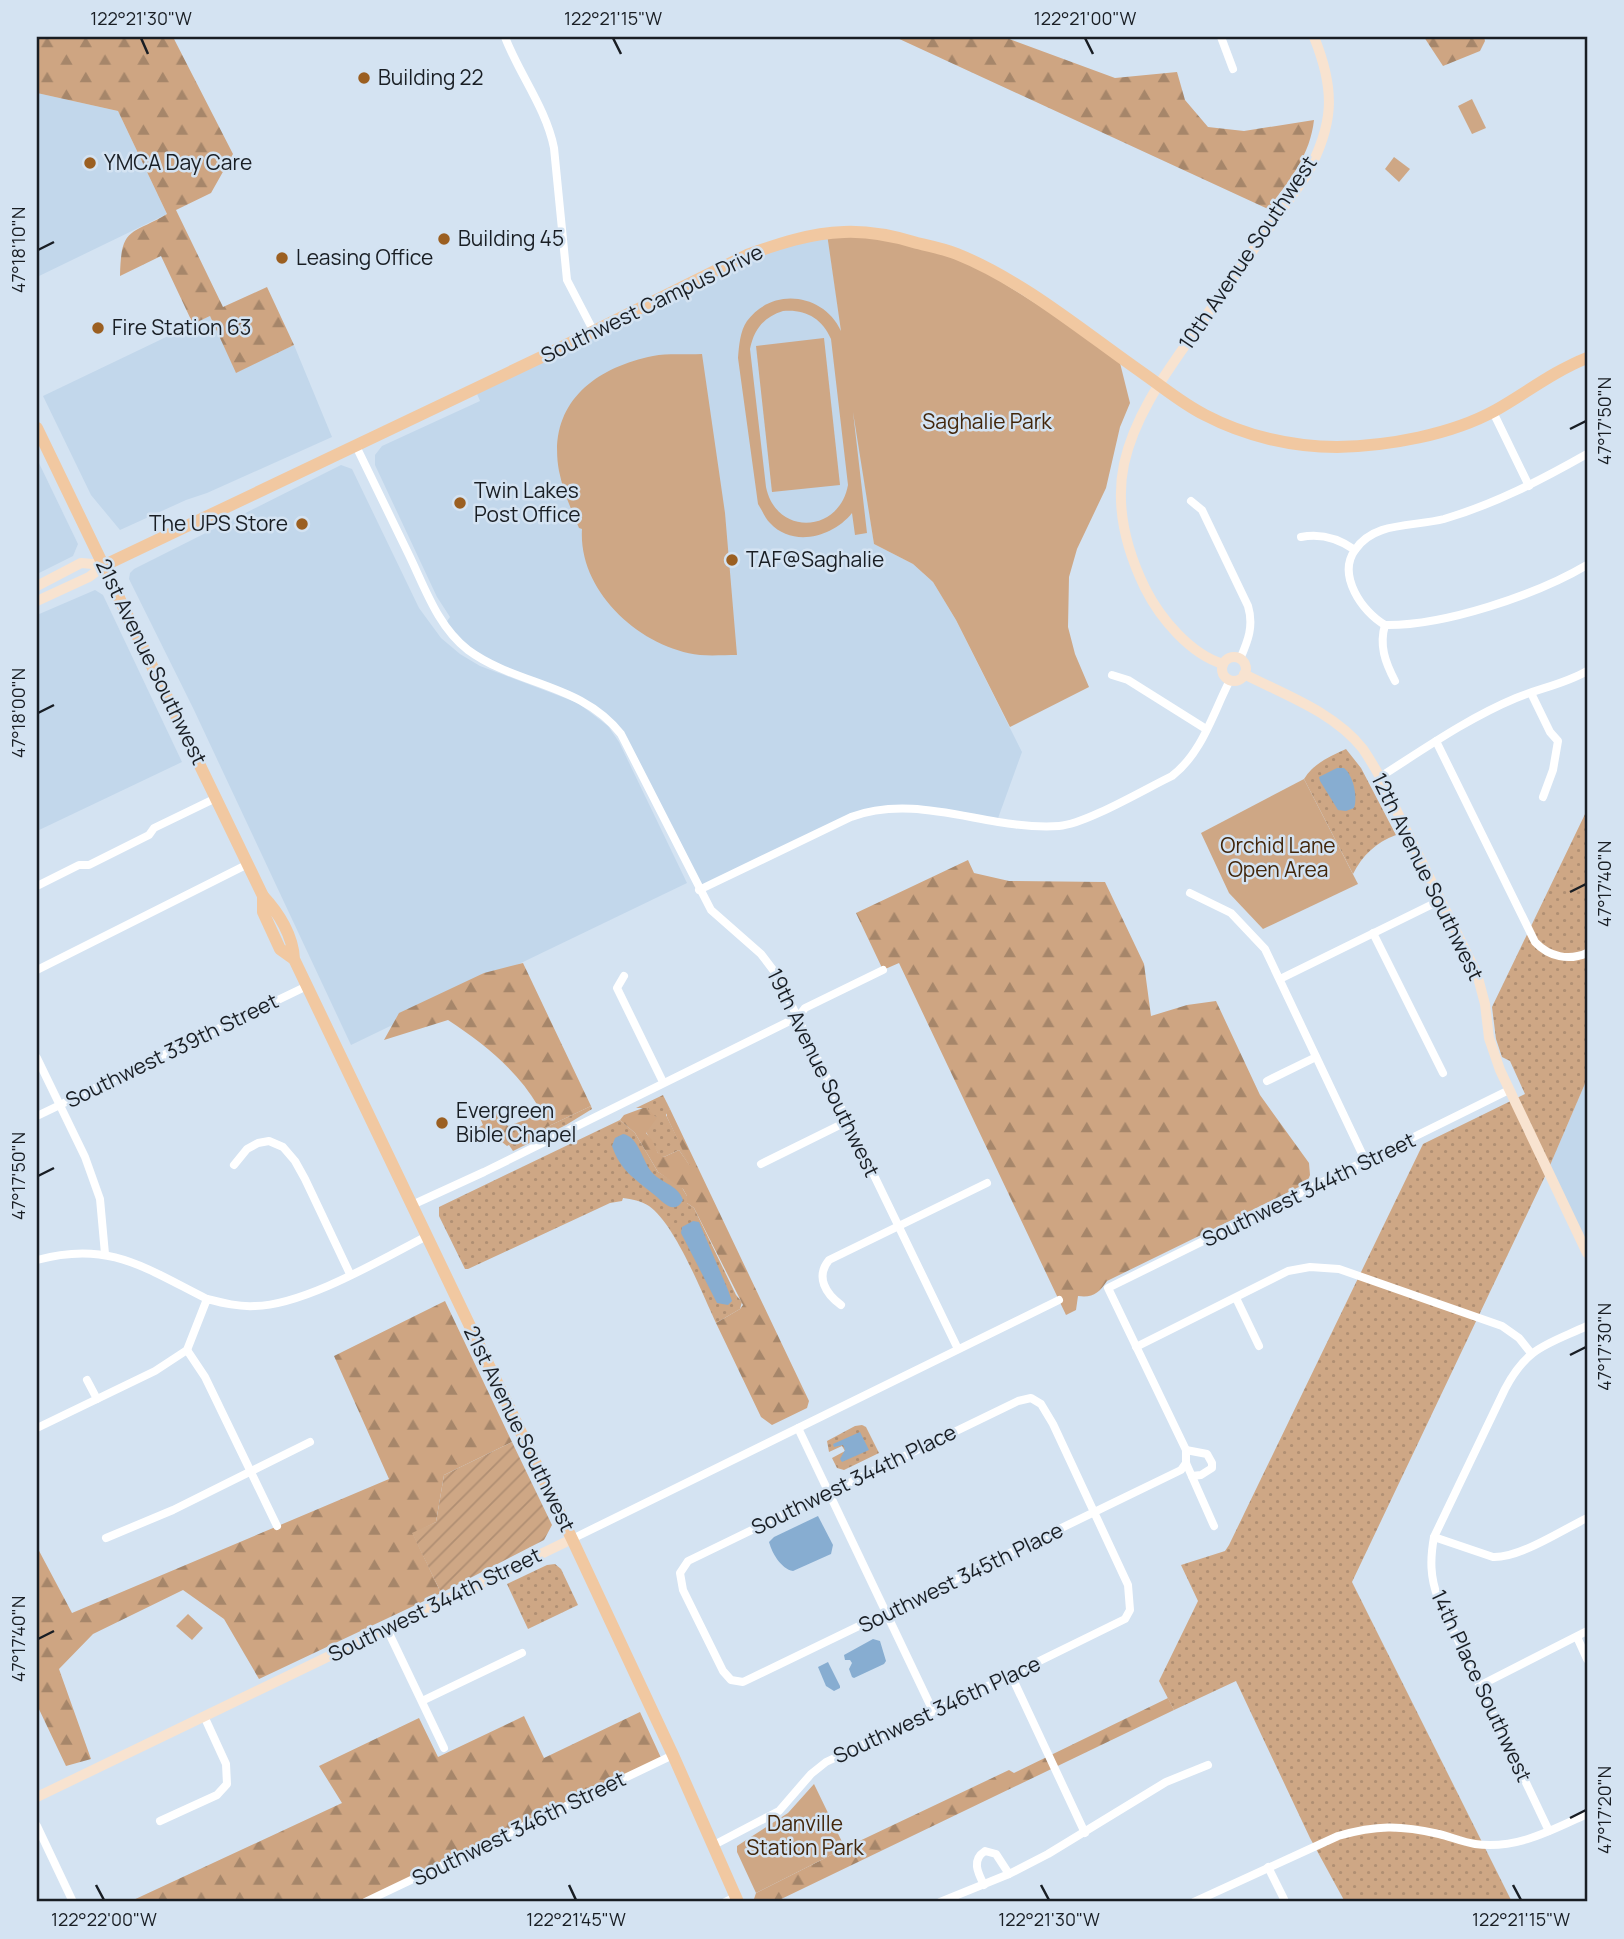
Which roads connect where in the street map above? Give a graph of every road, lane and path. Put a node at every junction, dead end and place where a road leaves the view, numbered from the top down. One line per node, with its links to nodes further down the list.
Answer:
1 (505, 37): 5 (street)
2 (1221, 37): 4 (street)
3 (1314, 37): 7 (street, 10th Avenue Southwest)
4 (1233, 69)
5 (593, 330): 7 (main road, Southwest Campus Drive); 10 (main road, Southwest Campus Drive)
6 (1587, 358): 8 (main road, Southwest Campus Drive)
7 (1158, 384): 8 (main road, Southwest Campus Drive); 22 (street)
8 (1493, 412): 12 (street)
9 (37, 428): 16 (main road, 21st Avenue Southwest)
10 (355, 444): 16 (main road, Southwest Campus Drive); 36 (street, 19th Avenue Southwest)
11 (1587, 454): 12 (street)
12 (1529, 486): 15 (street)
13 (1191, 501): 21 (street)
14 (1301, 537): 15 (street)
15 (1355, 550): 20 (street)
16 (104, 565): 18 (street); 19 (street); 33 (main road, 21st Avenue Southwest)
17 (1587, 565): 20 (street)
18 (37, 586)
19 (37, 601)
20 (1385, 625): 27 (street)
21 (1240, 659): 22 (street); 24 (street)
22 (1223, 664): 26 (street)
23 (1587, 671): 28 (street)
24 (1244, 674): 26 (street); 31 (street, 12th Avenue Southwest)
25 (1112, 675): 29 (street)
26 (1230, 680): 29 (street)
27 (1395, 681)
28 (1531, 693): 30 (street); 32 (street)
29 (1206, 729): 36 (street)
30 (1436, 741): 31 (street); 40 (street)
31 (1380, 777): 38 (street, 12th Avenue Southwest)
32 (1543, 797)
33 (216, 798): 34 (main road, 21st Avenue Southwest); 35 (street)
34 (248, 864): 41 (street); 45 (main road, 21st Avenue Southwest)
35 (37, 886)
36 (699, 890): 46 (street, 19th Avenue Southwest)
37 (1190, 893): 44 (street)
38 (1440, 900): 39 (street); 52 (street, 12th Avenue Southwest)
39 (1373, 933): 44 (street); 49 (street)
40 (1587, 953)
41 (37, 970)
42 (883, 970): 46 (street)
43 (624, 975): 51 (street)
44 (1280, 979): 47 (street)
45 (307, 986): 53 (street, Southwest 339th Street); 60 (main road, 21st Avenue Southwest)
46 (798, 1017): 51 (street); 55 (street, 19th Avenue Southwest)
47 (1316, 1057): 50 (street); 56 (street)
48 (37, 1058): 53 (street)
49 (1444, 1073)
50 (1267, 1081)
51 (663, 1083): 60 (street)
52 (1509, 1090): 56 (street, Southwest 344th Street); 63 (street, 12th Avenue Southwest)
53 (60, 1105): 54 (street, Southwest 339th Street); 64 (street)
54 (37, 1116)
55 (846, 1122): 57 (street); 61 (street, 19th Avenue Southwest)
56 (1366, 1162): 73 (street, Southwest 344th Street)
57 (761, 1164)
58 (234, 1165): 66 (street)
59 (986, 1183): 61 (street)
60 (412, 1205): 62 (main road, 21st Avenue Southwest)
61 (898, 1226): 70 (street); 74 (street, 19th Avenue Southwest)
62 (427, 1236): 66 (street); 93 (main road, 21st Avenue Southwest)
63 (1587, 1253)
64 (105, 1254): 65 (street); 68 (street)
65 (37, 1260)
66 (350, 1274): 68 (street)
67 (1236, 1298): 72 (street); 73 (street); 76 (street)
68 (207, 1299): 75 (street)
69 (1059, 1300): 74 (street, Southwest 344th Street)
70 (841, 1305)
71 (1587, 1326): 76 (street)
72 (1259, 1346)
73 (1136, 1347): 82 (street)
74 (958, 1349): 80 (street, Southwest 344th Street)
75 (187, 1350): 78 (street); 84 (street)
76 (1531, 1353): 91 (street, 14th Place Southwest)
77 (87, 1380): 78 (street)
78 (97, 1399): 79 (street)
79 (37, 1428)
80 (798, 1428): 86 (street); 93 (street, Southwest 344th Street)
81 (310, 1442): 84 (street)
82 (1186, 1450): 83 (street); 85 (street)
83 (1186, 1463): 85 (street); 87 (street, Southwest 345th Place)
84 (250, 1470): 89 (street); 92 (street)
85 (1192, 1476): 90 (street)
86 (829, 1493): 87 (street, Southwest 344th Place); 94 (street); 101 (street, Southwest 344th Place)
87 (1095, 1512): 94 (street, Southwest 345th Place); 100 (street, Southwest 346th Place)
88 (1587, 1518): 91 (street)
89 (277, 1526)
90 (1214, 1526)
91 (1434, 1537): 102 (street, 14th Place Southwest)
92 (106, 1538)
93 (572, 1539): 95 (street, Southwest 344th Street); 107 (main road, 21st Avenue Southwest)
94 (887, 1614): 101 (street, Southwest 345th Place); 104 (street)
95 (387, 1629): 103 (street); 105 (street, Southwest 344th Street)
96 (1587, 1631): 97 (street)
97 (1577, 1637): 99 (street); 102 (street)
98 (522, 1653): 103 (street)
99 (1587, 1659)
100 (1011, 1675): 104 (street, Southwest 346th Place); 114 (street)
101 (731, 1680)
102 (1479, 1686): 113 (street, 14th Place Southwest)
103 (422, 1701): 106 (street)
104 (933, 1711): 115 (street, Southwest 346th Place)
105 (204, 1716): 109 (street, Southwest 344th Street); 111 (street)
106 (444, 1748)
107 (673, 1755): 115 (main road, 21st Avenue Southwest); 122 (street, Southwest 346th Street)
108 (1208, 1765): 114 (street)
109 (37, 1797)
110 (1587, 1814): 113 (street)
111 (160, 1821)
112 (37, 1826): 121 (street)
113 (1549, 1831): 116 (street)
114 (1085, 1833): 117 (street)
115 (712, 1846): 120 (main road, 21st Avenue Southwest)
116 (1268, 1867): 119 (street); 124 (street)
117 (1009, 1874): 118 (street); 118 (street)
118 (984, 1885): 123 (street)
119 (1284, 1899)
120 (733, 1901)
121 (73, 1902)
122 (365, 1902)
123 (940, 1902)
124 (1194, 1902)

